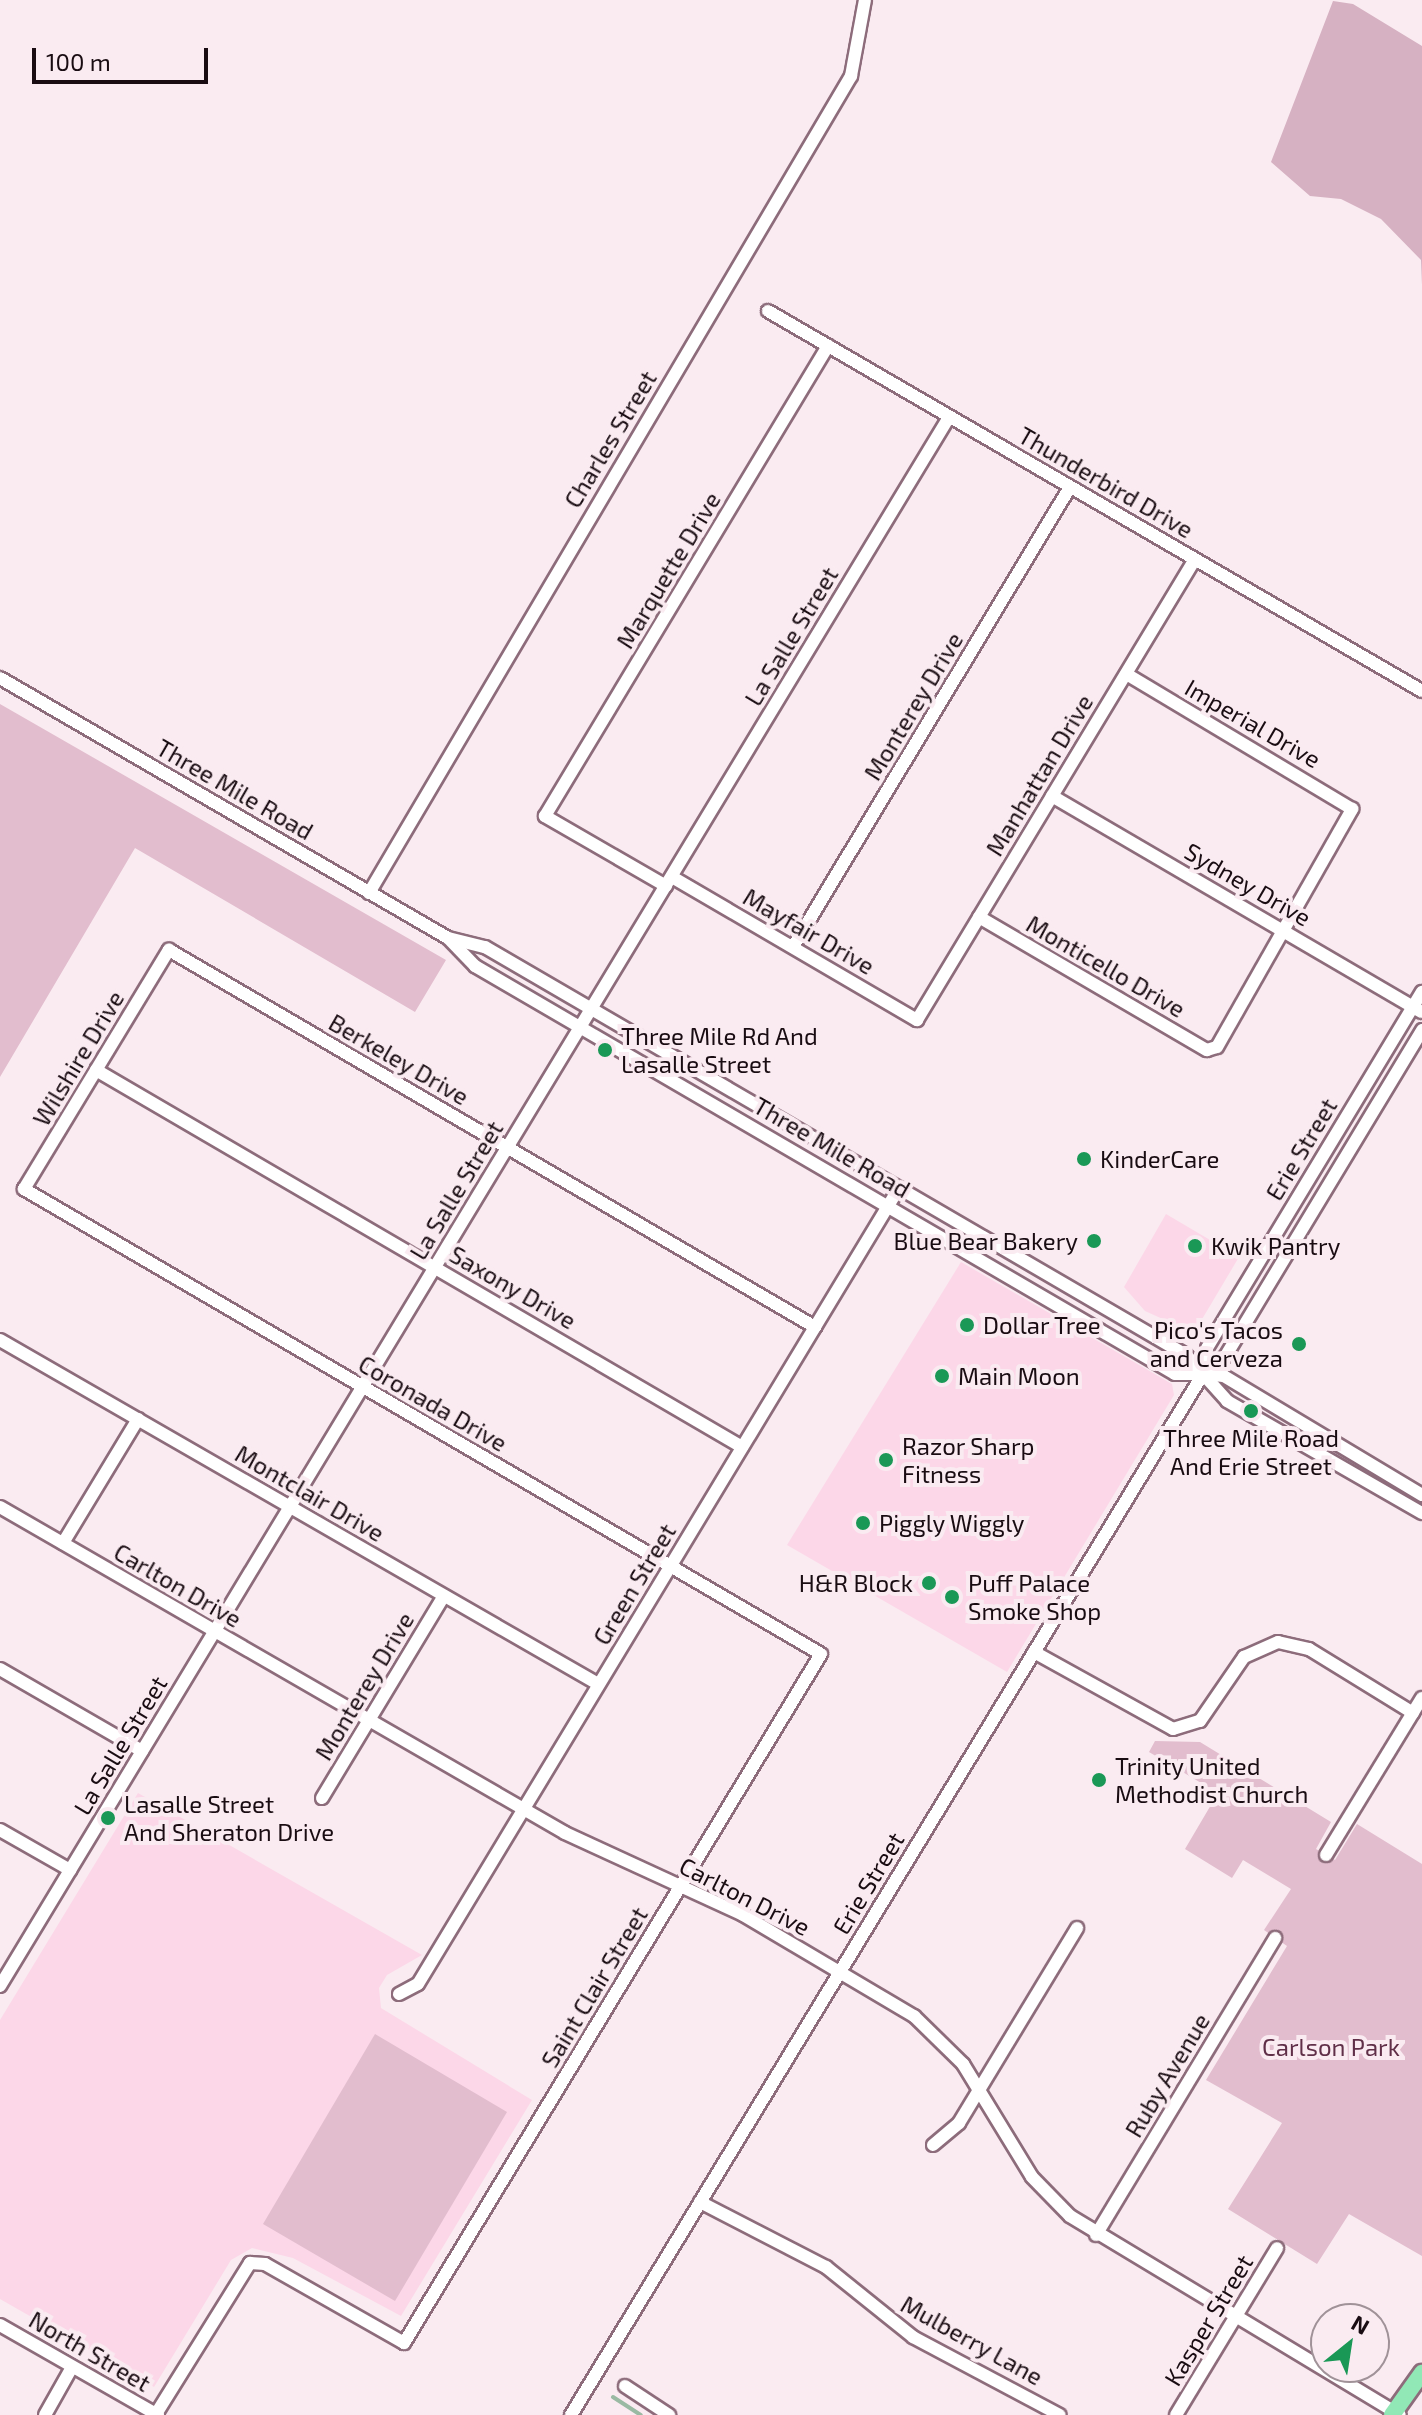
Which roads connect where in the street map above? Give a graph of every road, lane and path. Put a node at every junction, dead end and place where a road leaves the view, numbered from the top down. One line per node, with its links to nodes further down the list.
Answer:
1 (865, 0): 13 (street, Charles Street)
2 (768, 311): 3 (street, Thunderbird Drive)
3 (828, 346): 4 (street, Thunderbird Drive); 11 (street, Marquette Drive)
4 (949, 417): 5 (street, Thunderbird Drive); 12 (street, La Salle Street)
5 (1070, 487): 6 (street, Thunderbird Drive); 17 (street, Monterey Drive)
6 (1195, 559): 7 (street, Manhattan Drive); 9 (street, Thunderbird Drive)
7 (1126, 674): 10 (street, Manhattan Drive); 15 (street, Imperial Drive)
8 (0, 678): 13 (street, Three Mile Road)
9 (1422, 691)
10 (1052, 796): 14 (street, Manhattan Drive); 15 (street, Sydney Drive)
11 (545, 816): 12 (street, Mayfair Drive)
12 (669, 881): 17 (street, Mayfair Drive); 20 (street, La Salle Street)
13 (369, 893): 16 (street, Three Mile Road)
14 (979, 917): 15 (street, Monticello Drive); 22 (street, Manhattan Drive)
15 (1285, 931): 21 (street, Sydney Drive)
16 (448, 938): 20 (street, Three Mile Road); 23 (street, Three Mile Road)
17 (793, 947): 22 (street, Mayfair Drive)
18 (169, 950): 25 (street, Wilshire Drive); 26 (street, Berkeley Drive)
19 (1422, 992): 21 (street, Erie Street)
20 (591, 1009): 23 (street, La Salle Street); 29 (street, Three Mile Road)
21 (1417, 1009): 27 (street, Erie Street)
22 (921, 1013)
23 (581, 1026): 26 (street, La Salle Street); 31 (street, Three Mile Road)
24 (1422, 1030): 28 (street, Erie Street)
25 (96, 1070): 30 (street, Wilshire Drive); 33 (street, Saxony Drive)
26 (507, 1148): 33 (street, La Salle Street); 35 (street, Berkeley Drive)
27 (1312, 1173): 28 (street); 32 (street, Erie Street)
28 (1330, 1184): 34 (street, Erie Street)
29 (899, 1188): 31 (street, Green Street); 37 (street, Three Mile Road)
30 (24, 1189): 38 (street, Coronada Drive)
31 (889, 1205): 35 (street, Green Street); 37 (street, Three Mile Road)
32 (1261, 1257): 34 (street); 37 (street, Erie Street)
33 (435, 1267): 38 (street, La Salle Street); 40 (street, Saxony Drive)
34 (1280, 1268): 37 (street, Erie Street)
35 (815, 1327): 40 (street, Green Street)
36 (0, 1340): 39 (street, Montclair Drive)
37 (1203, 1374): 41 (street, Three Mile Road); 44 (street, Three Mile Road); 49 (street, Erie Street)
38 (363, 1387): 43 (street, La Salle Street); 46 (street, Coronada Drive)
39 (138, 1419): 43 (street, Montclair Drive); 45 (street)
40 (742, 1447): 46 (street, Green Street)
41 (1422, 1495)
42 (0, 1507): 45 (street, Carlton Drive)
43 (290, 1507): 47 (street, Montclair Drive); 48 (street, La Salle Street)
44 (1422, 1513)
45 (63, 1543): 48 (street, Carlton Drive)
46 (670, 1566): 50 (street, Coronada Drive); 52 (street, Green Street)
47 (444, 1596): 52 (street, Montclair Drive); 55 (street, Monterey Drive)
48 (215, 1631): 55 (street, Carlton Drive); 56 (street, La Salle Street)
49 (1034, 1652): 54 (street); 65 (street, Erie Street)
50 (821, 1654): 62 (street, Saint Clair Street)
51 (0, 1669): 56 (street)
52 (598, 1684): 58 (street, Green Street)
53 (1422, 1698): 54 (street)
54 (1413, 1713): 60 (street)
55 (369, 1720): 57 (street, Monterey Drive); 58 (street, Carlton Drive)
56 (142, 1751): 61 (street, La Salle Street)
57 (322, 1798)
58 (523, 1809): 62 (street, Carlton Drive); 67 (street, Green Street)
59 (0, 1830): 61 (street)
60 (1326, 1855)
61 (70, 1870): 66 (street, La Salle Street)
62 (681, 1886): 65 (street, Carlton Drive); 78 (street, Saint Clair Street)
63 (1077, 1928): 68 (street)
64 (1275, 1938): 71 (street, Ruby Avenue)
65 (840, 1972): 68 (street, Carlton Drive); 70 (street, Erie Street)
66 (0, 1986)
67 (399, 1994)
68 (979, 2090): 69 (street); 71 (street, Carlton Drive)
69 (933, 2145)
70 (700, 2202): 81 (street, Erie Street); 83 (street, Mulberry Lane)
71 (1096, 2235): 73 (street, Carlton Drive)
72 (1277, 2248): 73 (street, Kasper Street)
73 (1234, 2316): 79 (street, Carlton Drive); 84 (street, Kasper Street)
74 (0, 2325): 75 (street, North Street)
75 (72, 2367): 78 (street, North Street); 80 (street)
76 (1422, 2373): 79 (main road)
77 (625, 2386): 82 (street)
78 (157, 2414)
79 (1396, 2414)
80 (45, 2415)
81 (571, 2415)
82 (669, 2415)
83 (1060, 2415)
84 (1176, 2415)

